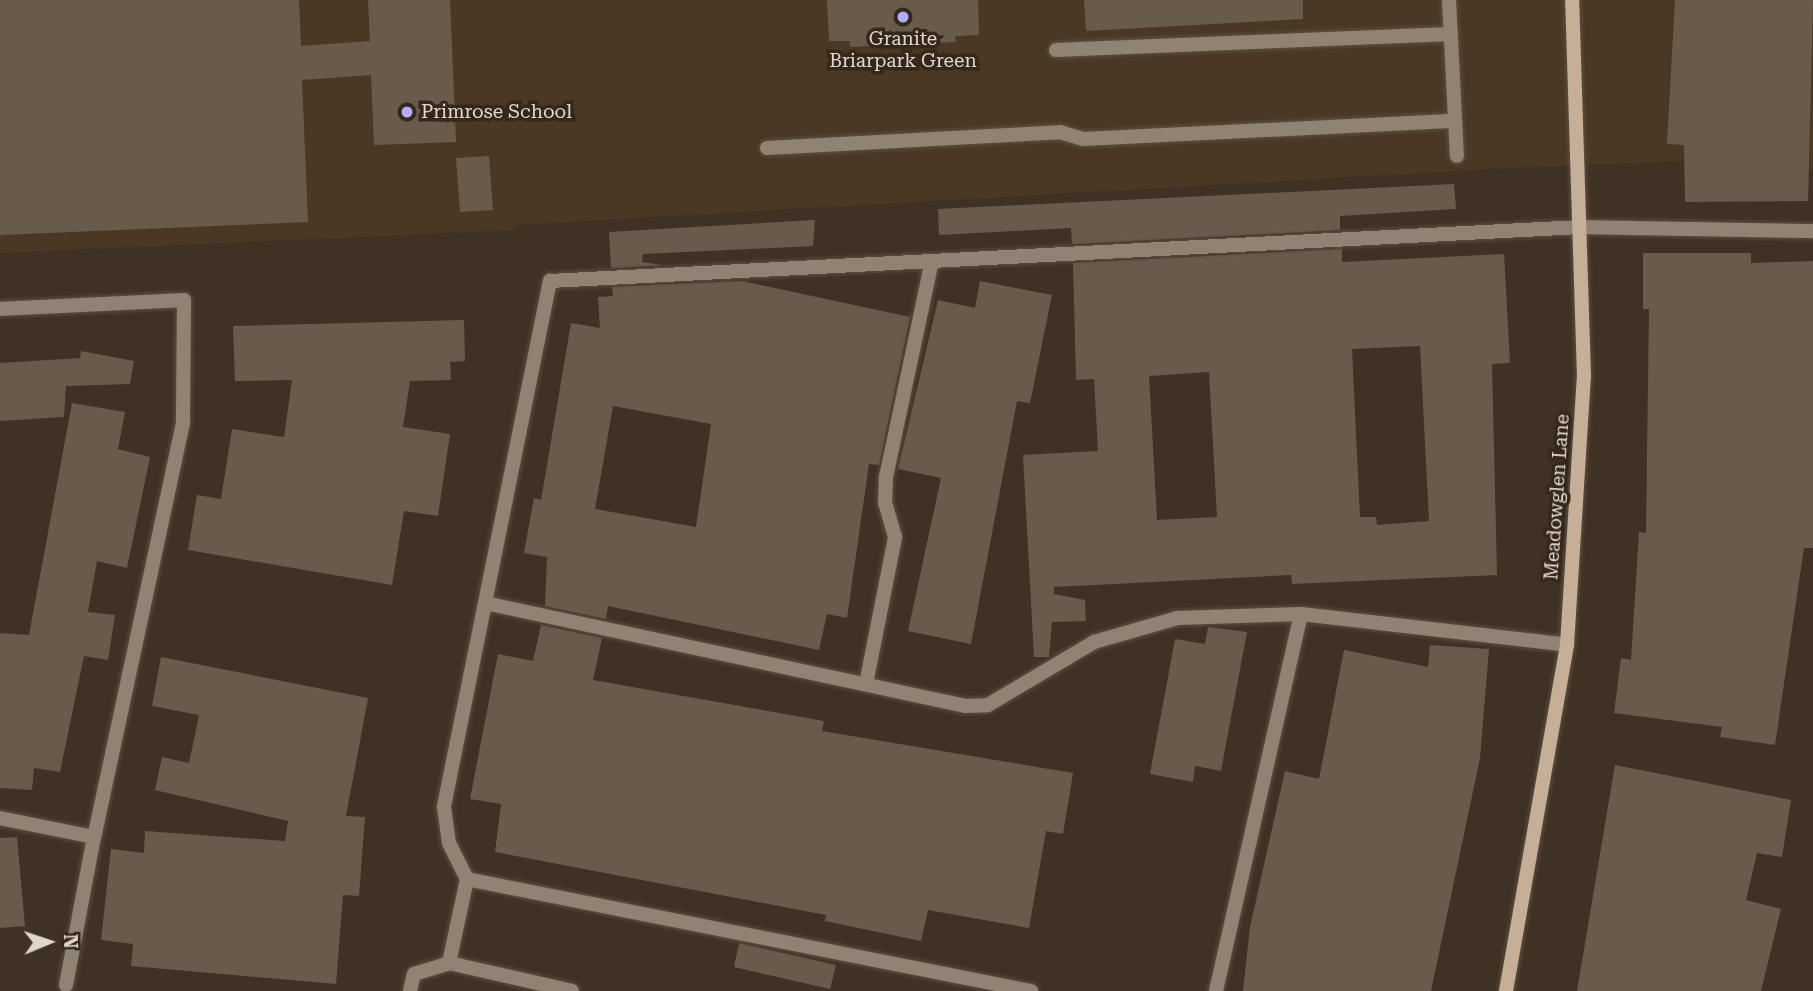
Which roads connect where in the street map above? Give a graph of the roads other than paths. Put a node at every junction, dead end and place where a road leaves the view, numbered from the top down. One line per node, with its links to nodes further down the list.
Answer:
1 (1449, 0): 3 (lane)
2 (1572, 0): 8 (street, Meadowglen Lane)
3 (1451, 34): 4 (lane); 5 (lane)
4 (1056, 50)
5 (1455, 121): 6 (lane); 7 (lane)
6 (767, 148)
7 (1457, 156)
8 (1581, 227): 9 (lane); 10 (lane); 14 (street, Meadowglen Lane)
9 (1813, 231)
10 (931, 265): 12 (lane); 15 (lane)
11 (0, 309): 17 (lane)
12 (485, 603): 15 (lane); 18 (lane)
13 (1301, 614): 14 (lane); 15 (lane); 25 (lane)
14 (1567, 645): 26 (street, Meadowglen Lane)
15 (866, 684)
16 (0, 818): 17 (lane)
17 (94, 837): 21 (lane)
18 (467, 879): 19 (lane); 20 (lane)
19 (449, 963): 22 (lane); 23 (lane)
20 (957, 984): 24 (lane)
21 (66, 985)
22 (410, 991)
23 (572, 991)
24 (1031, 991)
25 (1216, 991)
26 (1506, 991)

